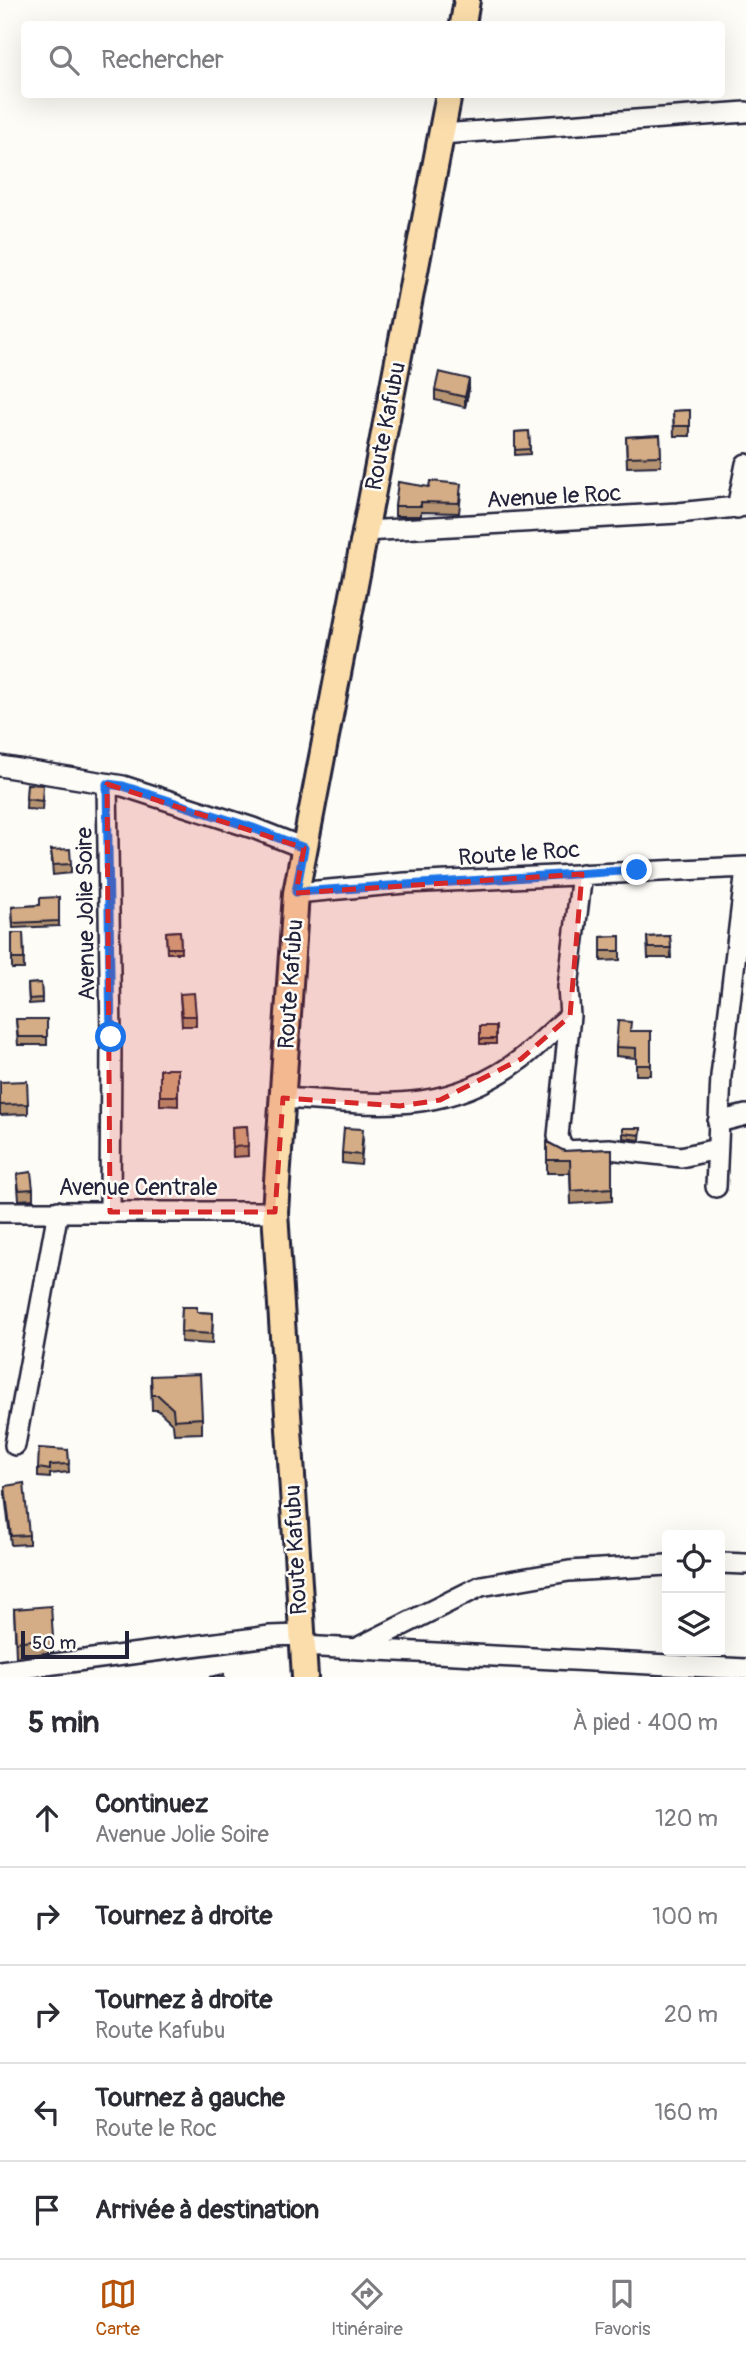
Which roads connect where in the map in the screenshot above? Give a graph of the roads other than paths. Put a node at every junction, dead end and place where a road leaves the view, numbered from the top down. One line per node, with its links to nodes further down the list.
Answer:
1 (467, 0): 2 (main road)
2 (464, 21)
3 (448, 98): 5 (main road, Route Kafubu)
4 (746, 112): 5 (street)
5 (441, 134): 8 (main road, Route Kafubu)
6 (746, 464): 7 (street)
7 (741, 507): 8 (street, Avenue le Roc)
8 (365, 531): 11 (main road, Route Kafubu)
9 (0, 766): 10 (street)
10 (107, 784): 11 (street); 23 (street, Avenue Jolie Soire)
11 (304, 848): 14 (main road, Route Kafubu)
12 (746, 869): 13 (street, Route le Roc); 18 (street)
13 (582, 874): 14 (street, Route le Roc); 15 (street)
14 (296, 892): 16 (main road, Route Kafubu)
15 (570, 1016): 16 (street); 19 (street)
16 (283, 1098): 24 (main road, Route Kafubu)
17 (746, 1115): 18 (street)
18 (718, 1122): 19 (street)
19 (717, 1149): 20 (street)
20 (716, 1187)
21 (58, 1211): 22 (street, Avenue Centrale); 23 (street, Avenue Centrale); 25 (street)
22 (0, 1212)
23 (110, 1212): 24 (street, Avenue Centrale)
24 (275, 1212): 29 (main road, Route Kafubu)
25 (15, 1445)
26 (725, 1563): 27 (street)
27 (746, 1564)
28 (662, 1565): 30 (street)
29 (300, 1641): 30 (street); 32 (street); 33 (main road, Route Kafubu)
30 (360, 1647): 31 (street)
31 (746, 1669)
32 (0, 1671)
33 (305, 1677)

